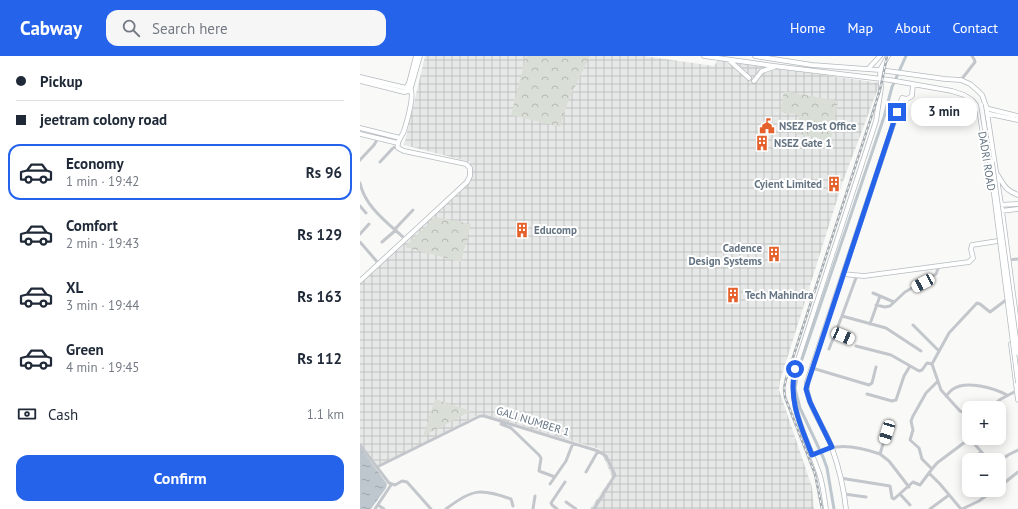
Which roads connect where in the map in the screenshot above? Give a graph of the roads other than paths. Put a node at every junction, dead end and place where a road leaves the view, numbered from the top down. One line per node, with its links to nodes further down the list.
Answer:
1 (416, 56): 19 (street)
2 (420, 56): 19 (street)
3 (704, 56): 8 (street)
4 (755, 56): 10 (street, DADRI ROAD)
5 (880, 56): 10 (street)
6 (888, 56): 11 (street)
7 (972, 56): 15 (street)
8 (728, 60): 9 (street); 13 (street)
9 (774, 66): 14 (street); 17 (street)
10 (868, 69): 11 (street, DADRI ROAD)
11 (880, 70): 14 (street); 15 (street, DADRI ROAD)
12 (360, 77): 19 (street)
13 (748, 78)
14 (881, 79): 18 (street); 98 (street)
15 (961, 80): 20 (street, DADRI ROAD)
16 (360, 81): 19 (street)
17 (754, 81)
18 (913, 84): 21 (street); 56 (street)
19 (410, 88): 28 (street)
20 (982, 95): 21 (street); 22 (street, DADRI ROAD)
21 (981, 108): 22 (street); 38 (street, DADRI ROAD); 74 (street, bridge); 80 (street, bridge)
22 (987, 110): 23 (street); 24 (street); 32 (street, DADRI ROAD)
23 (1018, 116)
24 (1018, 120)
25 (360, 128): 28 (street)
26 (360, 134): 27 (street)
27 (378, 138): 29 (street); 30 (street)
28 (400, 138): 29 (street)
29 (397, 145): 31 (street); 47 (street)
30 (360, 160)
31 (380, 162)
32 (996, 172): 34 (street); 36 (street, DADRI ROAD)
33 (360, 183): 45 (street)
34 (1018, 194)
35 (1018, 204): 36 (street)
36 (1001, 205): 38 (street); 41 (street, DADRI ROAD)
37 (360, 206): 42 (street)
38 (994, 206): 43 (street, DADRI ROAD)
39 (1018, 209): 41 (street)
40 (413, 210): 45 (street)
41 (1002, 211): 43 (street); 52 (street, DADRI ROAD)
42 (366, 213)
43 (995, 213): 48 (street, DADRI ROAD)
44 (369, 224): 46 (street)
45 (396, 230): 47 (street); 50 (street)
46 (360, 234)
47 (405, 239): 54 (street)
48 (998, 241): 53 (street, DADRI ROAD); 55 (street)
49 (360, 242): 54 (street)
50 (382, 242)
51 (1018, 259): 52 (street)
52 (1008, 260): 53 (street); 67 (street, DADRI ROAD)
53 (1001, 261): 61 (street, DADRI ROAD)
54 (379, 264): 58 (street)
55 (938, 266): 57 (street); 62 (street)
56 (843, 274): 57 (street); 78 (street)
57 (857, 275): 64 (street)
58 (360, 281)
59 (873, 293): 60 (street)
60 (880, 296): 62 (street); 63 (street)
61 (1006, 300): 73 (street); 83 (street, DADRI ROAD)
62 (894, 302): 63 (street)
63 (876, 305): 65 (street)
64 (842, 316): 65 (street); 68 (street)
65 (870, 324): 72 (street)
66 (913, 325): 73 (street)
67 (1018, 331)
68 (835, 333): 69 (street); 71 (street)
69 (850, 339)
70 (856, 346): 76 (street)
71 (829, 349)
72 (920, 351)
73 (939, 351): 75 (street)
74 (1018, 353)
75 (932, 364): 76 (street); 79 (street)
76 (910, 366): 81 (street)
77 (876, 367): 78 (street)
78 (812, 368): 93 (street)
79 (938, 381): 84 (street); 101 (street)
80 (1018, 383)
81 (867, 394)
82 (1007, 395): 83 (street); 84 (street); 85 (street)
83 (1017, 395)
84 (946, 396): 86 (street)
85 (999, 401)
86 (962, 411)
87 (890, 421): 97 (street)
88 (501, 424): 105 (street)
89 (573, 443): 94 (street, GALI NUMBER 1); 100 (street, GALI NUMBER 1); 105 (street)
90 (360, 444): 100 (street)
91 (962, 444): 101 (street)
92 (975, 445): 96 (street)
93 (830, 448): 97 (street); 98 (street); 106 (street)
94 (598, 450): 102 (street); 129 (street)
95 (1018, 450): 99 (street)
96 (981, 452)
97 (880, 454): 111 (street)
98 (814, 455): 130 (street)
99 (1006, 457)
100 (377, 467): 109 (street)
101 (932, 469): 104 (street)
102 (586, 472)
103 (1018, 472): 107 (street)
104 (929, 473): 111 (street); 114 (street)
105 (555, 477): 110 (street)
106 (840, 478): 112 (street); 113 (street)
107 (1006, 481)
108 (565, 482): 127 (street)
109 (391, 484): 119 (street); 124 (street)
110 (550, 484)
111 (909, 487): 113 (street)
112 (844, 494): 116 (street); 131 (street)
113 (900, 494): 121 (street)
114 (949, 495): 132 (street); 133 (street)
115 (535, 496): 126 (street)
116 (866, 496)
117 (984, 497): 133 (street)
118 (566, 502): 128 (street)
119 (378, 505): 122 (street); 123 (street)
120 (513, 506): 125 (street)
121 (910, 506)
122 (375, 509)
123 (384, 509)
124 (431, 509)
125 (446, 509)
126 (533, 509)
127 (557, 509)
128 (576, 509)
129 (594, 509)
130 (826, 509)
131 (846, 509)
132 (930, 509)
133 (961, 509)

